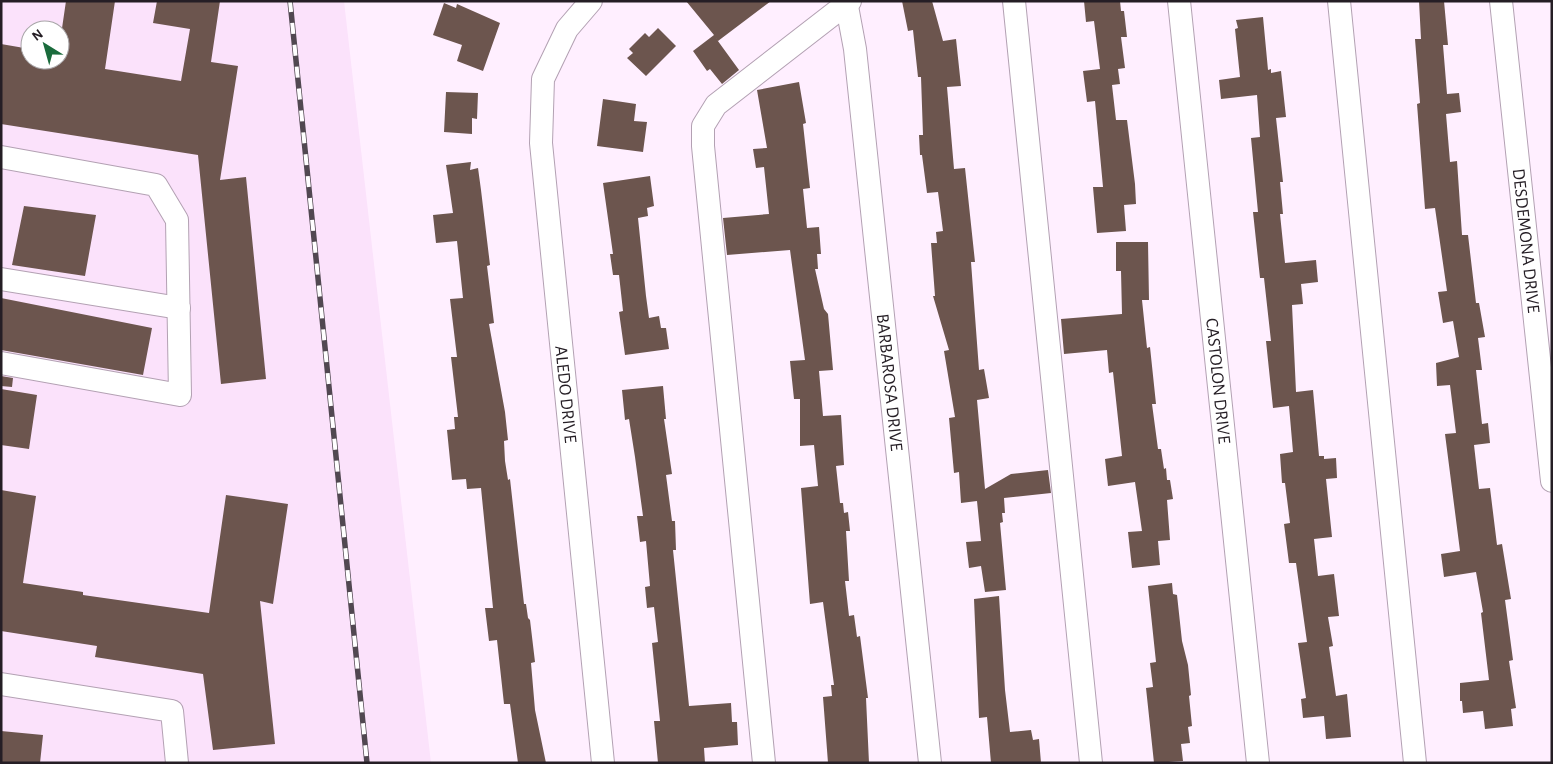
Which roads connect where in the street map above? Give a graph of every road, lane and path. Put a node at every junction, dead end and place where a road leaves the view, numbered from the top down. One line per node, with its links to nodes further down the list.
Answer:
1 (592, 1): 14 (street, ALEDO DRIVE)
2 (1014, 1): 17 (street)
3 (1179, 1): 18 (street, CASTOLON DRIVE)
4 (1340, 1): 19 (street)
5 (1501, 1): 11 (street, DESDEMONA DRIVE)
6 (848, 2): 15 (street); 16 (street, BARBAROSA DRIVE)
7 (1, 157): 9 (street)
8 (1, 279): 9 (street)
9 (179, 308): 10 (street)
10 (1, 363)
11 (1552, 481)
12 (1, 684): 13 (street)
13 (177, 763)
14 (603, 763)
15 (764, 763)
16 (930, 763)
17 (1091, 763)
18 (1258, 763)
19 (1415, 763)

